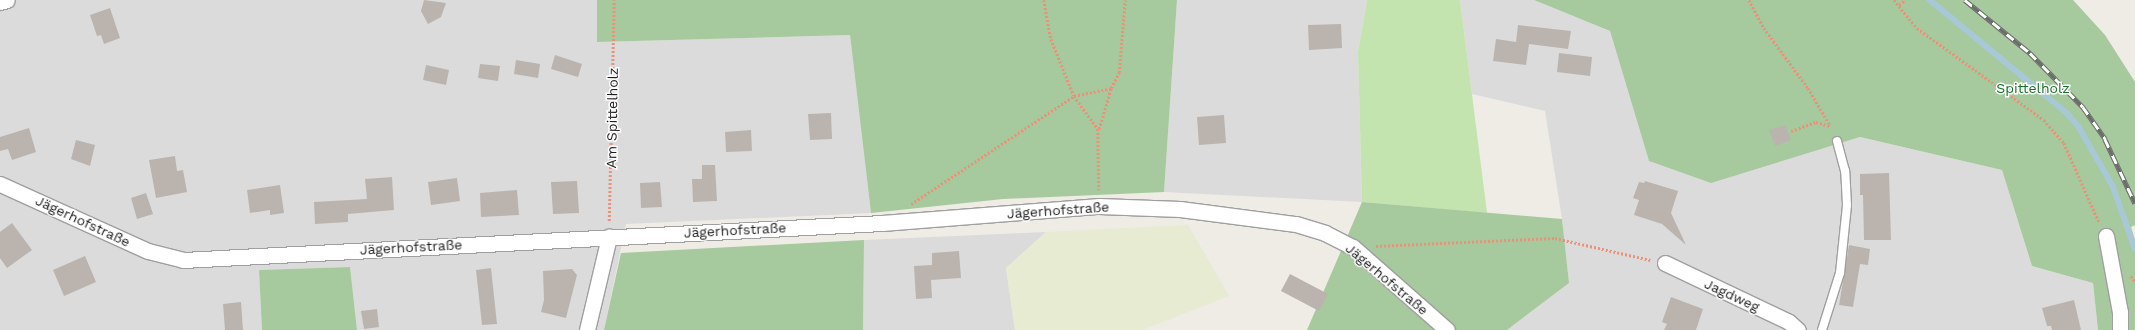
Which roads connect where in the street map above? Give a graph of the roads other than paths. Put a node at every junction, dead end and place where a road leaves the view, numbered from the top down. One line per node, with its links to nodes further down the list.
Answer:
1 (7, 0): 2 (street)
2 (0, 2)
3 (1837, 141): 11 (lane)
4 (0, 184): 6 (street, Jägerhofstraße)
5 (2106, 236): 12 (street)
6 (609, 237): 8 (street); 9 (street, Jägerhofstraße)
7 (1665, 263): 10 (street, Jagdweg)
8 (587, 330)
9 (1448, 330)
10 (1798, 330)
11 (1822, 330)
12 (2120, 330)

